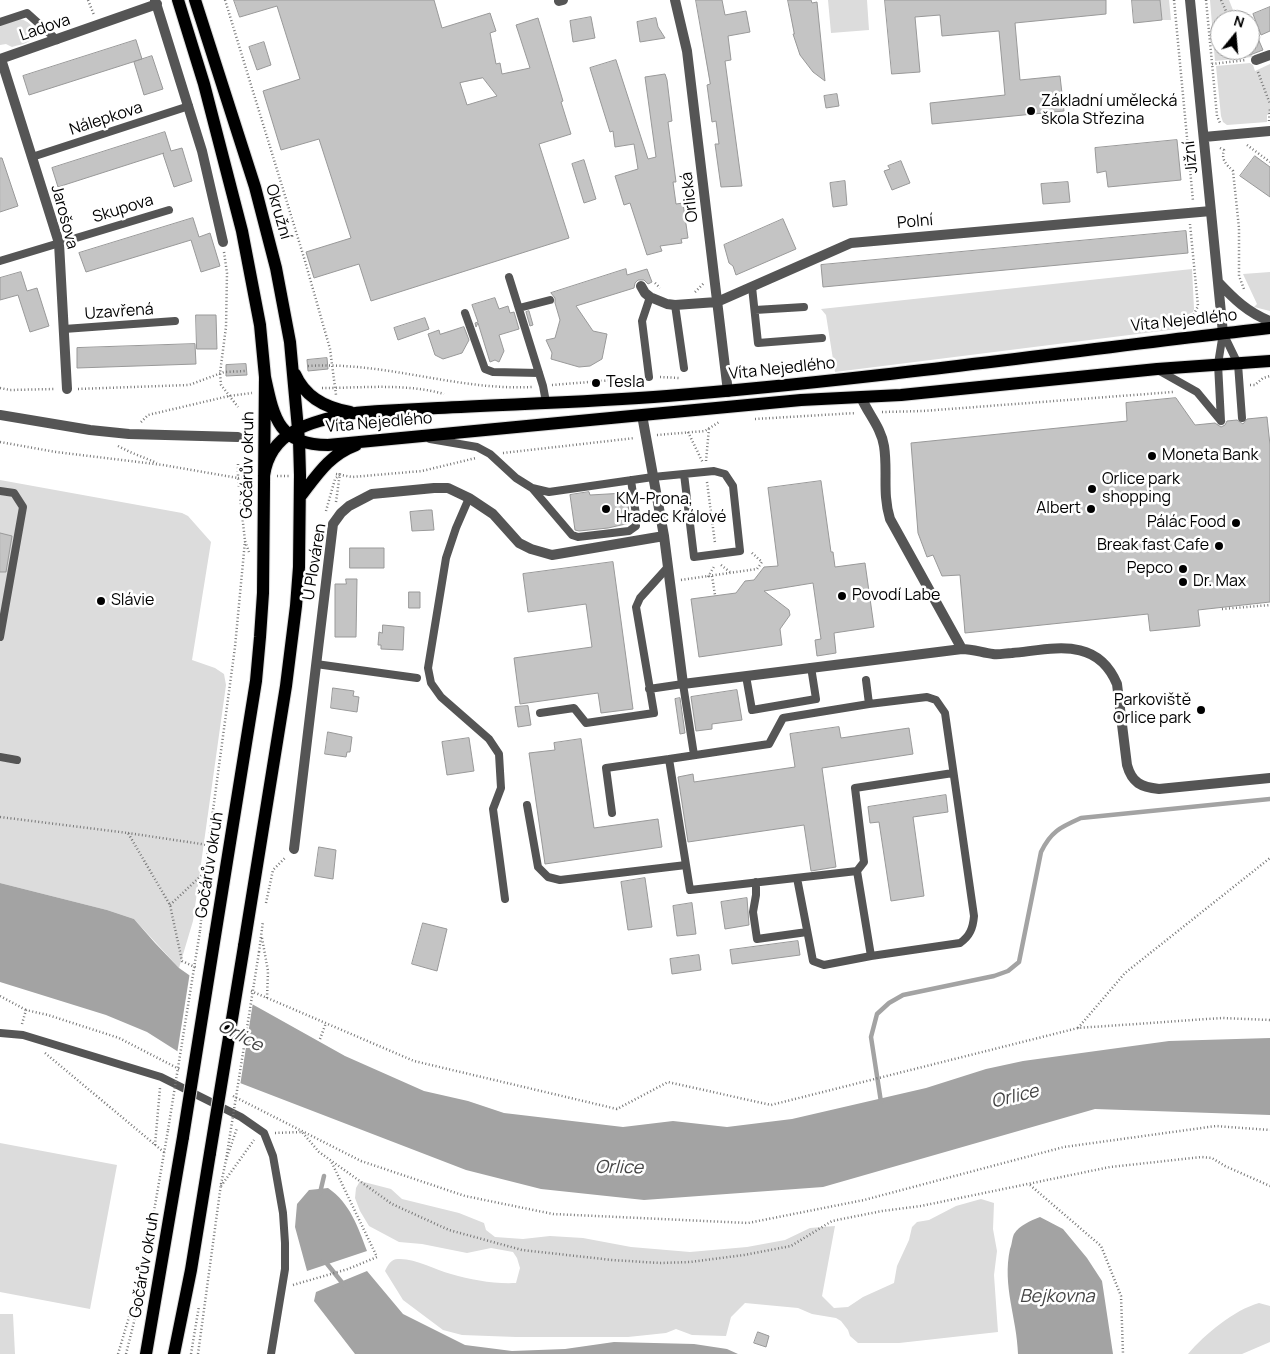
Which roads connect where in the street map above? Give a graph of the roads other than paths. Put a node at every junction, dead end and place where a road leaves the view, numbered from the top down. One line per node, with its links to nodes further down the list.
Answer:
1 (178, 0): 43 (main road)
2 (194, 0): 39 (main road, Okružní)
3 (675, 0): 24 (street, Orlická)
4 (1190, 0): 11 (street, Jižní)
5 (156, 2): 7 (street, Ladova); 9 (street)
6 (0, 22): 7 (lane)
7 (57, 40): 8 (street, Ladova)
8 (0, 59): 12 (street, Jarošova)
9 (188, 106): 12 (lane, Nálepkova); 15 (street)
10 (1270, 131): 11 (street)
11 (1204, 137): 14 (street, Jižní)
12 (32, 157): 16 (street, Jarošova)
13 (169, 210): 16 (lane, Skupova)
14 (1211, 211): 19 (street, Jižní); 21 (street, Polní)
15 (223, 242)
16 (59, 244): 17 (lane, Skupova); 33 (street, Jarošova)
17 (0, 261)
18 (509, 277): 27 (lane)
19 (1218, 282): 31 (street); 34 (street, Jižní)
20 (641, 286): 22 (street)
21 (752, 286): 24 (street, Polní); 28 (lane)
22 (650, 297): 25 (street, Polní); 44 (lane)
23 (550, 300): 27 (lane)
24 (717, 302): 25 (street, Polní); 46 (street, Orlická)
25 (675, 306): 40 (lane)
26 (804, 307): 28 (lane)
27 (519, 308): 42 (lane)
28 (754, 310): 35 (lane)
29 (465, 313): 42 (lane)
30 (175, 321): 33 (lane, Uzavřená)
31 (1270, 321)
32 (1270, 328): 34 (main road, Víta Nejedlého)
33 (64, 329): 45 (street, Jarošova)
34 (1223, 333): 37 (lane); 38 (lane); 46 (main road, Víta Nejedlého)
35 (822, 338)
36 (1270, 361): 38 (main road, Víta Nejedlého)
37 (1218, 364): 38 (main road, Víta Nejedlého); 41 (main road, Víta Nejedlého); 41 (lane)
38 (1238, 364): 52 (lane)
39 (293, 367): 49 (main road); 53 (main road, Okružní)
40 (684, 368)
41 (1157, 369): 47 (main road, Víta Nejedlého)
42 (539, 373): 48 (lane)
43 (265, 377): 53 (main road); 58 (main road, Gočárův okruh)
44 (649, 377)
45 (66, 389)
46 (728, 392): 48 (main road, Víta Nejedlého)
47 (861, 397): 50 (main road, Víta Nejedlého); 68 (street)
48 (546, 402): 49 (main road, Víta Nejedlého)
49 (352, 413): 53 (main road, Víta Nejedlého)
50 (642, 414): 55 (main road, Víta Nejedlého); 59 (street)
51 (0, 415): 54 (street)
52 (1242, 418)
53 (295, 434): 56 (main road, Víta Nejedlého); 58 (main road); 63 (main road)
54 (238, 437)
55 (414, 437): 56 (main road, Víta Nejedlého); 61 (lane)
56 (366, 442): 63 (main road)
57 (684, 474): 57 (lane); 59 (lane)
58 (264, 476): 95 (main road, Gočárův okruh, bridge)
59 (653, 477): 60 (lane); 65 (street)
60 (631, 480): 61 (lane); 61 (lane)
61 (532, 488)
62 (0, 491): 67 (lane)
63 (300, 497): 96 (main road, bridge)
64 (468, 498): 65 (street, U Plováren); 69 (street, U Plováren); 91 (lane)
65 (664, 536): 66 (street)
66 (668, 567): 74 (street); 75 (lane)
67 (0, 637)
68 (962, 649): 70 (street); 83 (street)
69 (316, 664): 72 (lane); 86 (street, U Plováren)
70 (811, 667): 71 (street); 71 (lane)
71 (746, 676): 74 (street)
72 (416, 678)
73 (866, 680): 76 (lane)
74 (682, 684): 75 (lane); 78 (lane)
75 (650, 689): 77 (lane)
76 (869, 704): 78 (lane); 82 (lane)
77 (540, 713)
78 (694, 755): 80 (lane)
79 (0, 757): 81 (lane)
80 (669, 759): 85 (lane); 87 (lane)
81 (17, 760)
82 (953, 773): 88 (lane); 93 (lane)
83 (1270, 778)
84 (527, 805): 87 (lane)
85 (612, 813)
86 (294, 849)
87 (686, 865): 90 (lane)
88 (857, 871): 89 (lane); 93 (lane)
89 (797, 878): 90 (lane); 92 (lane)
90 (756, 882): 92 (lane)
91 (505, 899)
92 (807, 932): 93 (lane)
93 (871, 956)
94 (0, 1033): 97 (lane)
95 (146, 1354)
96 (174, 1354)
97 (271, 1354)

